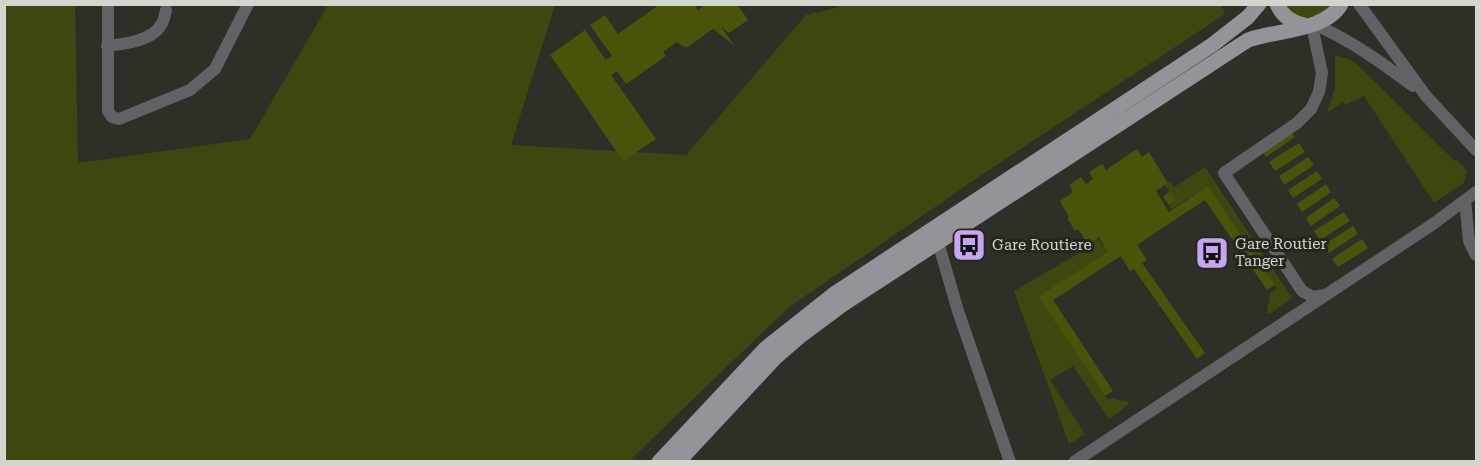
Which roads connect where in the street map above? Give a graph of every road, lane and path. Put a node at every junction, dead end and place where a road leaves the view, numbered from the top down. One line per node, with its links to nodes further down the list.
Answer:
1 (108, 4): 9 (street)
2 (248, 4): 9 (street)
3 (1259, 4): 17 (main road)
4 (1277, 4): 8 (main road)
5 (1341, 4): 8 (main road)
6 (1359, 4): 10 (street)
7 (166, 6): 9 (street)
8 (1312, 25): 10 (street); 14 (main road); 16 (street)
9 (107, 46)
10 (1426, 96): 11 (street)
11 (1476, 150)
12 (1476, 192): 13 (street)
13 (1465, 200): 15 (street); 16 (street)
14 (938, 242): 18 (main road); 19 (street)
15 (1476, 255)
16 (1326, 294): 20 (street)
17 (659, 462)
18 (678, 462)
19 (1010, 462)
20 (1074, 462)

